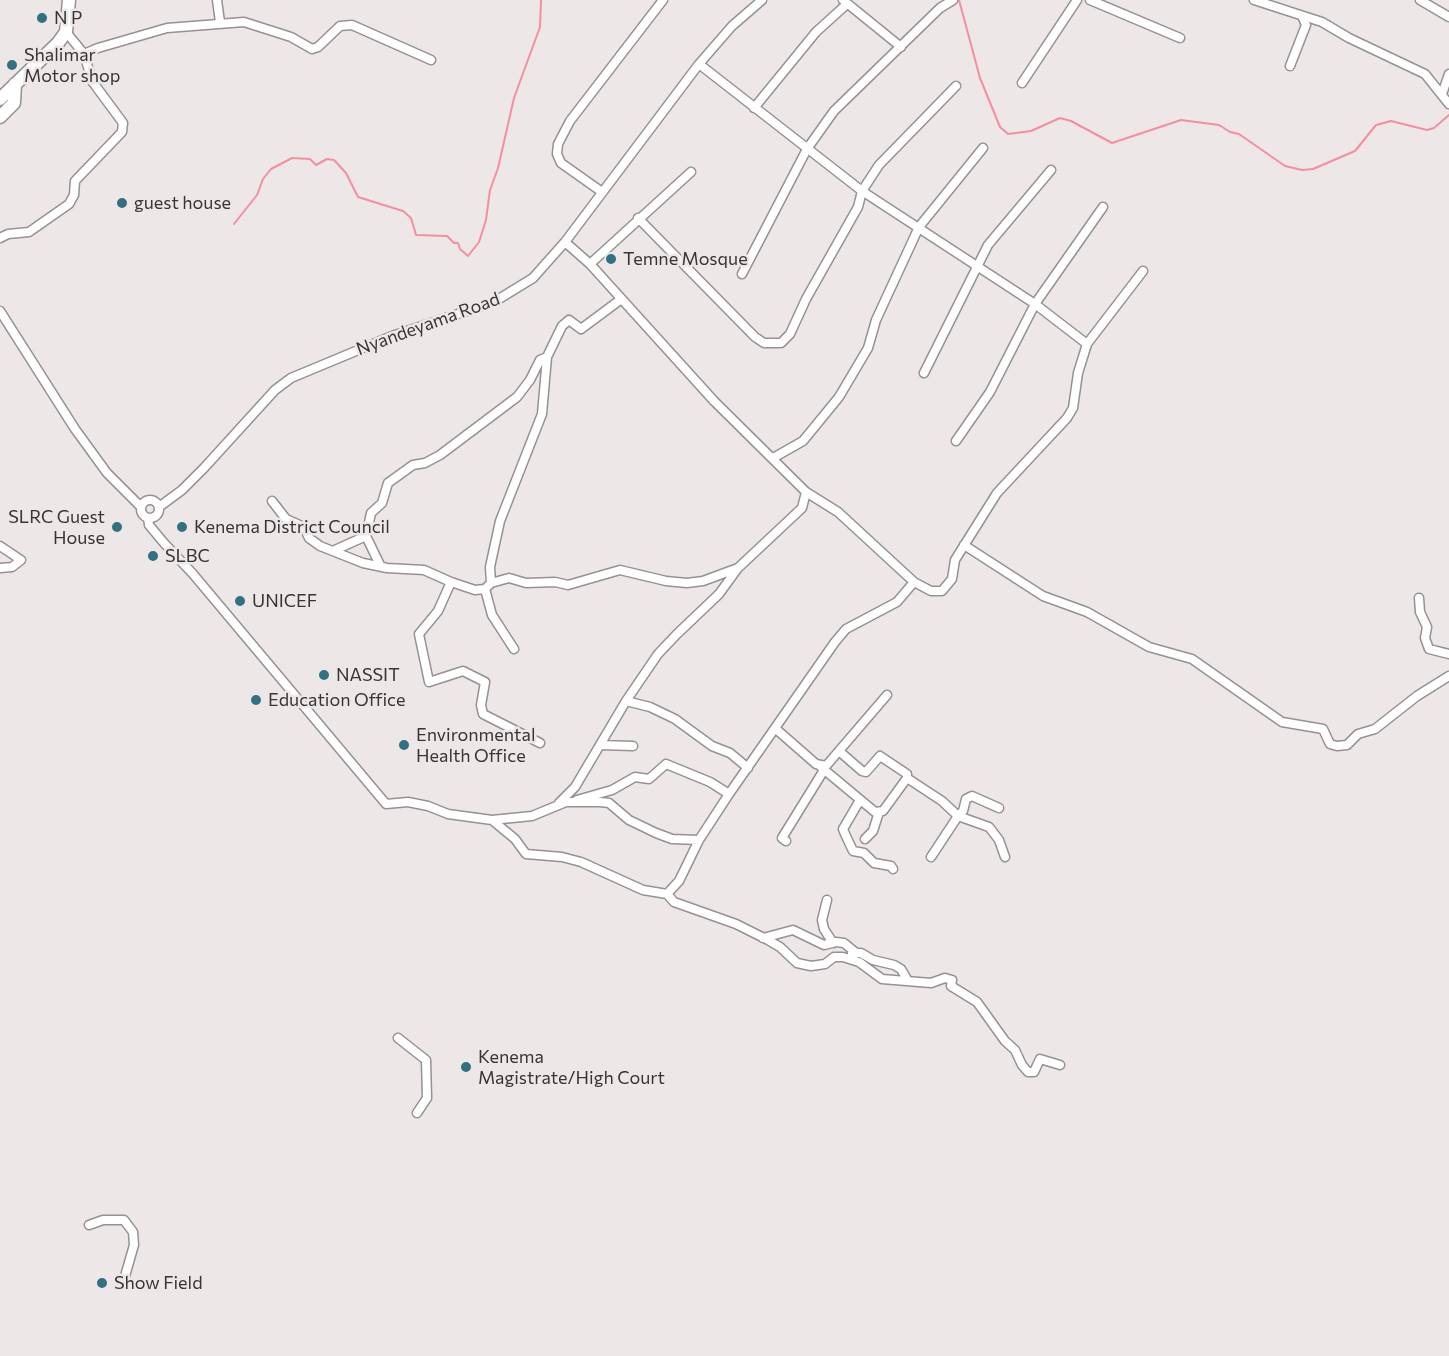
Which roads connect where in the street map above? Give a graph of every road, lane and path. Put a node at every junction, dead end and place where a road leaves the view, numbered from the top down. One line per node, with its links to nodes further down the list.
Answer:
1 (69, 0): 14 (street)
2 (217, 0): 13 (street)
3 (663, 0): 35 (street)
4 (762, 0): 19 (street, Nyandeyama Road)
5 (953, 0): 16 (street)
6 (1077, 0): 22 (street)
7 (1090, 0): 15 (street)
8 (1254, 0): 11 (street)
9 (1420, 0): 12 (street)
10 (845, 2): 16 (street); 28 (street)
11 (1302, 16): 20 (street); 25 (street)
12 (1449, 17)
13 (220, 22): 17 (street); 18 (street)
14 (66, 32): 17 (street); 23 (street)
15 (1180, 38)
16 (901, 47): 31 (street)
17 (84, 54): 39 (street)
18 (432, 60)
19 (699, 64): 28 (street); 35 (street, Nyandeyama Road)
20 (1290, 66)
21 (1449, 74): 25 (street)
22 (1022, 83)
23 (15, 84): 26 (street); 29 (street)
24 (956, 86): 34 (street)
25 (1442, 94): 27 (street)
26 (0, 99)
27 (1449, 104)
28 (754, 108): 31 (street)
29 (0, 117)
30 (982, 148): 38 (street)
31 (807, 149): 34 (street); 44 (street)
32 (1051, 170): 42 (street)
33 (691, 172): 37 (street)
34 (862, 190): 37 (street); 38 (street)
35 (602, 192): 40 (street, Nyandeyama Road)
36 (1103, 207): 46 (street)
37 (638, 218): 41 (street)
38 (920, 227): 42 (street); 52 (street)
39 (0, 238)
40 (565, 242): 41 (street); 56 (street, Nyandeyama Road)
41 (590, 264): 45 (street)
42 (977, 267): 46 (street); 50 (street)
43 (1143, 271): 48 (street)
44 (742, 274)
45 (620, 300): 49 (street); 52 (street)
46 (1035, 304): 48 (street); 51 (street)
47 (0, 311): 55 (street)
48 (1087, 345): 59 (street)
49 (547, 357): 58 (street); 67 (street)
50 (924, 373)
51 (956, 441)
52 (773, 458): 53 (street)
53 (806, 492): 64 (street); 66 (street)
54 (272, 501): 61 (street)
55 (141, 507): 56 (street); 57 (street)
56 (159, 507): 57 (street)
57 (148, 518): 91 (street)
58 (366, 536): 61 (street); 62 (street)
59 (964, 545): 66 (street); 71 (street)
60 (0, 546): 63 (street)
61 (335, 550): 62 (street)
62 (380, 565): 65 (street)
63 (0, 568)
64 (738, 568): 67 (street); 73 (street)
65 (451, 582): 67 (street); 76 (street)
66 (914, 582): 74 (street)
67 (488, 586): 69 (street)
68 (1419, 598): 70 (street)
69 (514, 649)
70 (1449, 654)
71 (1449, 676)
72 (887, 695): 80 (street)
73 (626, 701): 75 (street); 81 (street)
74 (776, 729): 81 (street); 82 (street)
75 (608, 732): 77 (street); 78 (street)
76 (540, 743)
77 (617, 744): 78 (street); 79 (street)
78 (600, 745): 87 (street)
79 (633, 746)
80 (839, 751): 82 (street); 83 (street)
81 (747, 768): 84 (street)
82 (823, 768): 85 (street); 94 (street)
83 (907, 778): 89 (street); 90 (street)
84 (729, 794): 86 (street); 93 (street)
85 (860, 800): 89 (street); 97 (street)
86 (566, 802): 87 (street); 93 (street)
87 (556, 806): 91 (street)
88 (999, 808): 90 (street)
89 (879, 812): 92 (street)
90 (958, 816): 95 (street); 96 (street)
91 (492, 820): 98 (street)
92 (865, 839)
93 (699, 840): 98 (street)
94 (786, 841)
95 (931, 857)
96 (1005, 857)
97 (893, 869)
98 (667, 894): 100 (street)
99 (827, 900): 101 (street)
100 (763, 938): 101 (street); 103 (street)
101 (833, 943): 102 (street)
102 (855, 952): 103 (street); 104 (street)
103 (843, 957): 104 (street)
104 (908, 981): 106 (street)
105 (398, 1038): 107 (street)
106 (1060, 1065)
107 (417, 1113)
108 (89, 1225): 109 (street)
109 (123, 1283)

